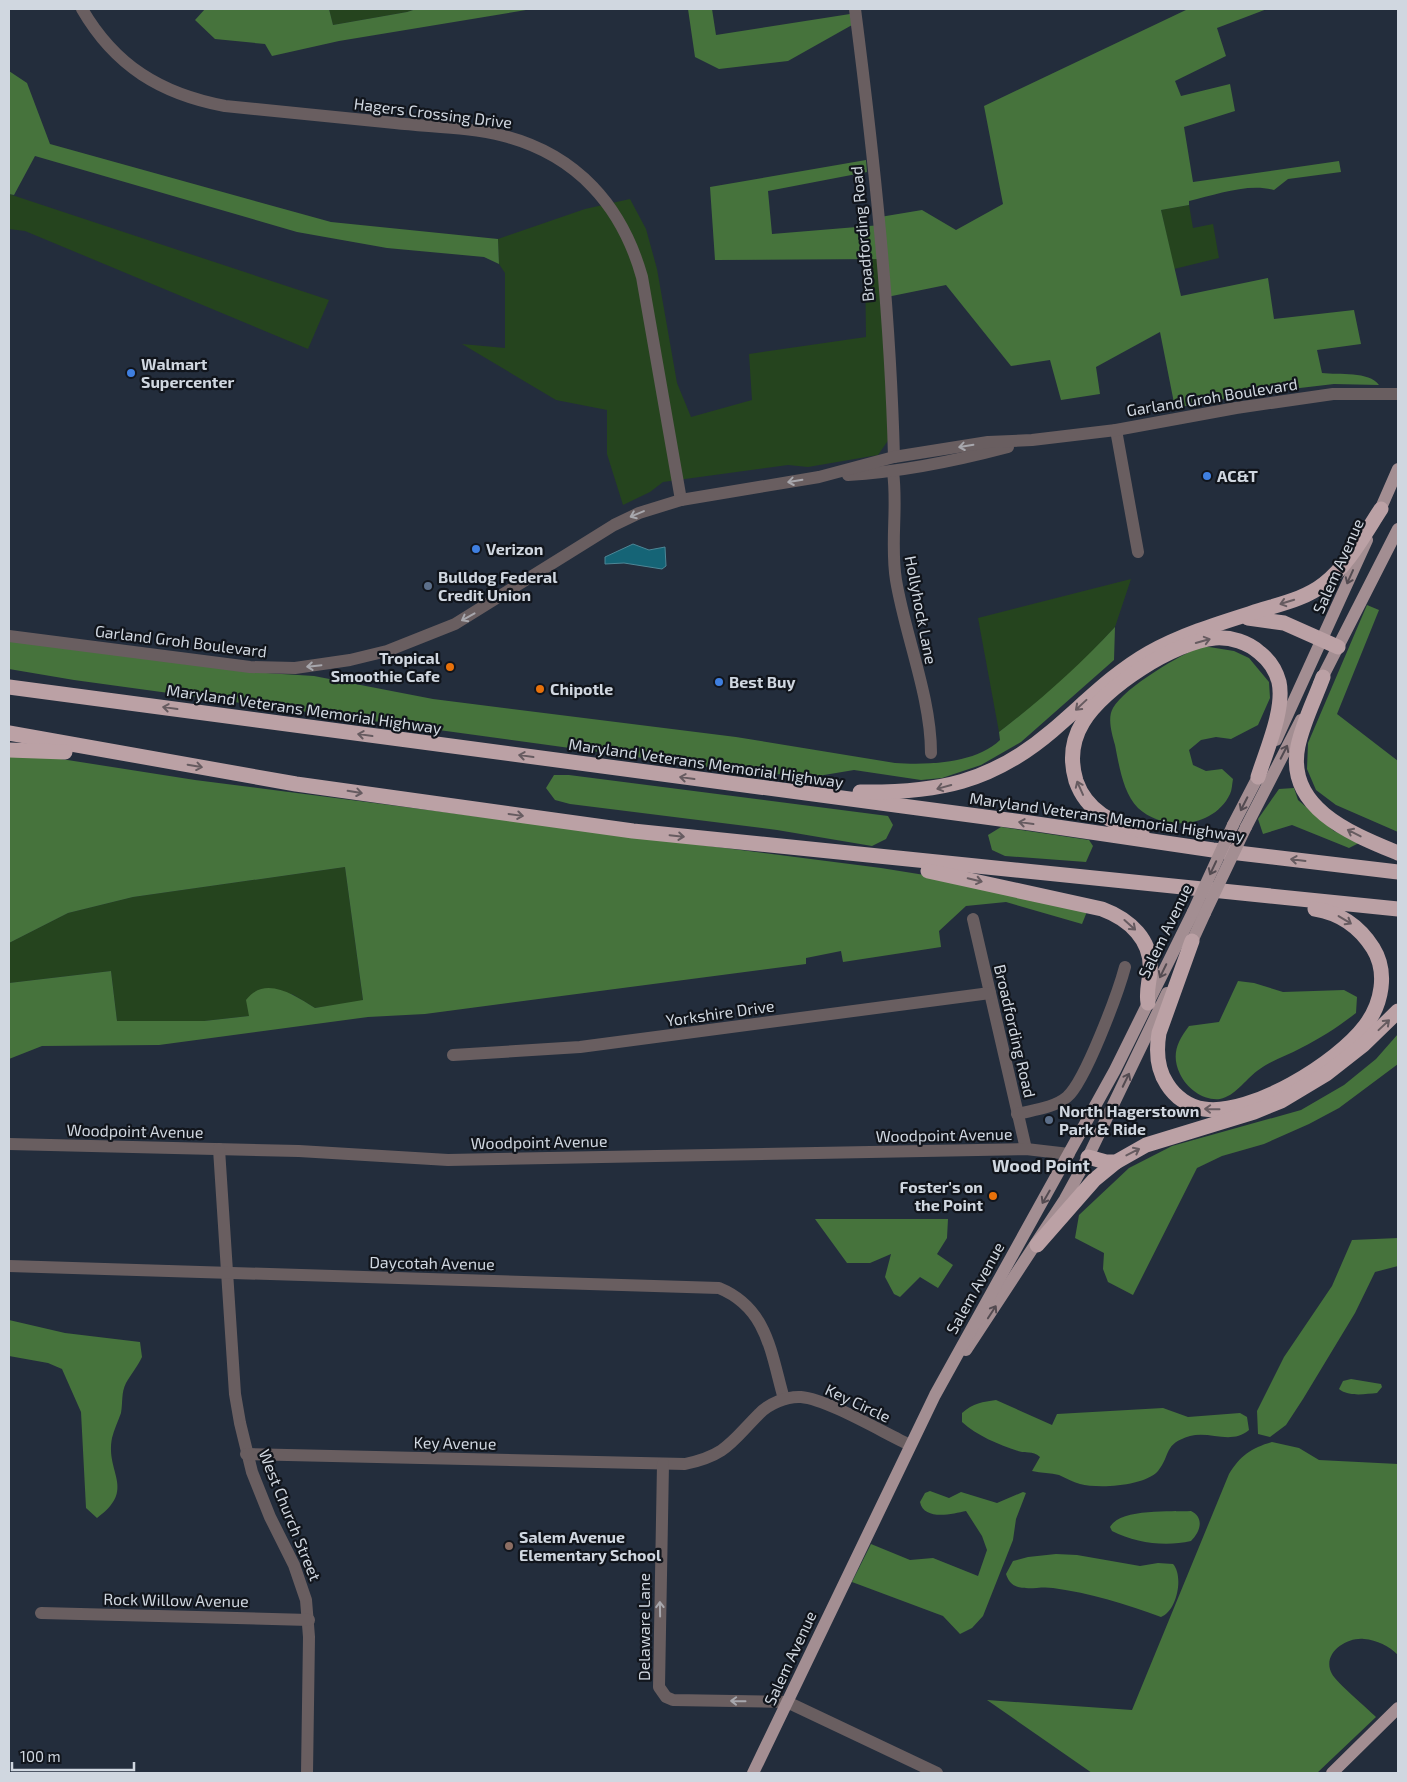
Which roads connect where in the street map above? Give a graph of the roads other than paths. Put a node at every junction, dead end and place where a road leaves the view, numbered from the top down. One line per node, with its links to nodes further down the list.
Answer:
1 (82, 9): 12 (street, Hagers Crossing Drive)
2 (855, 9): 6 (street, Broadfording Road)
3 (1398, 394): 4 (street, Garland Groh Boulevard)
4 (1116, 430): 5 (street, Garland Groh Boulevard); 15 (street)
5 (1032, 440): 6 (street, Garland Groh Boulevard, one-way to 6); 7 (street, Garland Groh Boulevard)
6 (894, 457): 7 (street); 10 (street); 11 (street, Garland Groh Boulevard)
7 (957, 460): 9 (street, Garland Groh Boulevard)
8 (1398, 469): 13 (main road, Salem Avenue)
9 (893, 472): 10 (street, Garland Groh Boulevard); 24 (street, Hollyhock Lane)
10 (851, 475): 11 (street, Garland Groh Boulevard)
11 (819, 477): 12 (street, Garland Groh Boulevard, one-way to 12)
12 (682, 500): 17 (street, Garland Groh Boulevard, one-way to 17)
13 (1381, 509): 16 (highway, one-way to 16); 18 (main road, Salem Avenue, one-way to 18)
14 (1398, 529): 19 (main road, Salem Avenue)
15 (1138, 552)
16 (1235, 618): 18 (highway); 27 (highway, one-way to 27)
17 (9, 636)
18 (1323, 639): 19 (highway); 26 (main road, Salem Avenue)
19 (1338, 647): 20 (main road, Salem Avenue)
20 (1323, 676): 28 (main road, Salem Avenue, one-way to 20); 31 (highway, one-way to 20)
21 (9, 687): 27 (highway, Maryland Veterans Memorial Highway, one-way to 21)
22 (9, 733): 25 (highway)
23 (9, 750): 25 (highway)
24 (931, 753)
25 (164, 761): 30 (highway, one-way to 30)
26 (1258, 777): 28 (main road, Salem Avenue, one-way to 28); 29 (highway, one-way to 26)
27 (736, 784): 29 (highway, Maryland Veterans Memorial Highway, one-way to 27)
28 (1240, 826): 35 (main road, Salem Avenue, bridge)
29 (1213, 850): 32 (highway, Maryland Veterans Memorial Highway, one-way to 29)
30 (841, 853): 33 (highway); 40 (highway, one-way to 40)
31 (1398, 853)
32 (1398, 872)
33 (1230, 893): 34 (highway); 37 (highway, one-way to 37)
34 (1398, 910)
35 (1199, 912): 37 (main road, Salem Avenue); 40 (main road, Salem Avenue, one-way to 40)
36 (973, 919): 39 (street, Broadfording Road)
37 (1192, 941): 48 (main road, Salem Avenue, one-way to 37)
38 (1125, 967): 43 (street)
39 (990, 993): 42 (street, Yorkshire Drive); 43 (street, Broadfording Road)
40 (1148, 1003): 47 (main road, Salem Avenue)
41 (1398, 1011): 49 (highway, one-way to 41)
42 (453, 1055)
43 (1016, 1114): 45 (street, Broadfording Road)
44 (9, 1144): 46 (street, Woodpoint Avenue)
45 (1026, 1149): 46 (street, Woodpoint Avenue); 47 (street, Woodpoint Avenue)
46 (219, 1150): 52 (street, West Church Street)
47 (1069, 1154): 48 (main road); 53 (main road, Salem Avenue, one-way to 53)
48 (1088, 1157): 49 (highway); 50 (main road, Salem Avenue)
49 (1116, 1162): 50 (highway)
50 (1037, 1245): 53 (main road, Salem Avenue, one-way to 50)
51 (9, 1266): 52 (street, Daycotah Avenue)
52 (228, 1274): 54 (street, Daycotah Avenue); 56 (street, West Church Street)
53 (935, 1395): 55 (main road, Salem Avenue)
54 (784, 1399): 55 (street, Key Circle); 57 (street, Key Circle)
55 (910, 1445): 60 (main road, Salem Avenue)
56 (246, 1454): 57 (street, Key Avenue); 59 (street, West Church Street)
57 (663, 1464): 60 (street, Delaware Lane, one-way to 57)
58 (41, 1613): 59 (street, Rock Willow Avenue)
59 (309, 1620): 62 (street, West Church Street)
60 (787, 1702): 63 (main road, Salem Avenue); 64 (street)
61 (1398, 1708): 65 (main road)
62 (307, 1773)
63 (753, 1773)
64 (937, 1773)
65 (1332, 1773)

